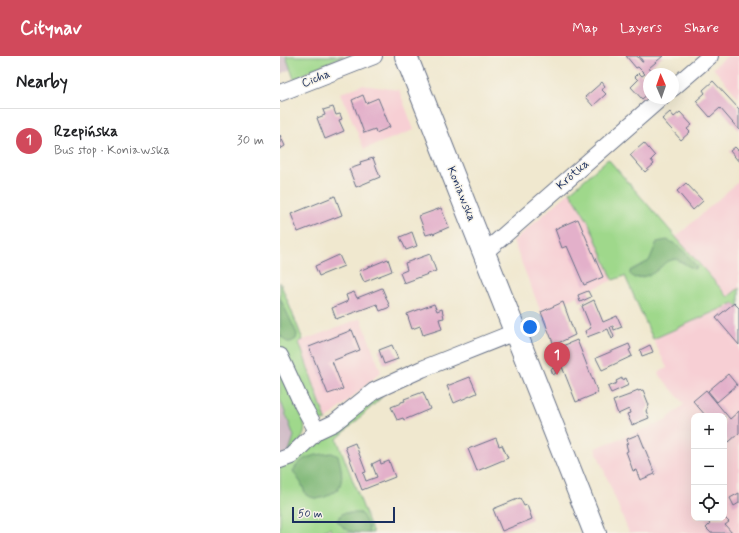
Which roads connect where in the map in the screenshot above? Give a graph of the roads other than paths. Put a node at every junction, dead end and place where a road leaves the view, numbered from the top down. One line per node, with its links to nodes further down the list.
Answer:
1 (374, 56): 5 (street, Cicha)
2 (406, 56): 7 (main road, Koniawska)
3 (710, 56): 4 (street)
4 (679, 83)
5 (280, 93)
6 (655, 104): 7 (street, Krótka)
7 (485, 252): 8 (main road, Koniawska)
8 (515, 332): 10 (street); 12 (main road, Koniawska)
9 (280, 356): 10 (street)
10 (317, 431): 11 (street)
11 (280, 460)
12 (595, 533)

